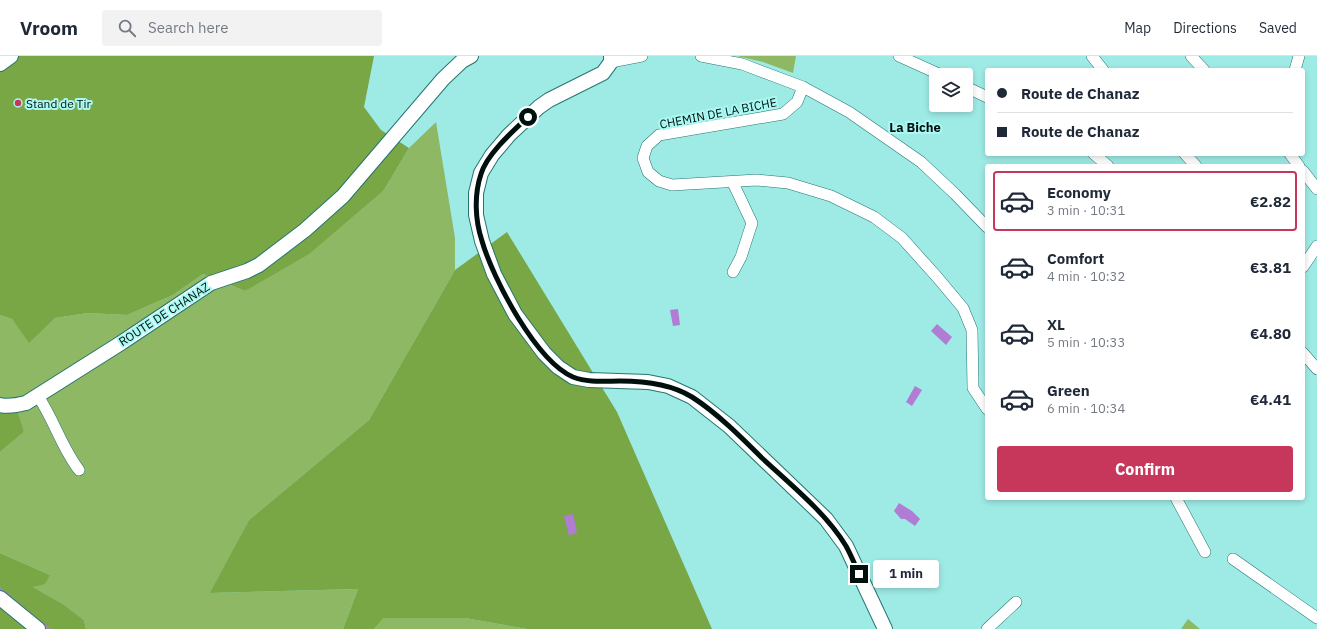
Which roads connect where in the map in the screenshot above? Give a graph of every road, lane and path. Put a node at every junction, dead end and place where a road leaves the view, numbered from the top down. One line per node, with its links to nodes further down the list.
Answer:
1 (11, 56): 10 (street)
2 (471, 56): 31 (street, ROUTE DE CHANAZ)
3 (642, 56): 9 (street)
4 (701, 56): 15 (street)
5 (899, 56): 14 (street)
6 (1092, 56): 11 (street)
7 (1191, 56): 12 (street)
8 (1299, 56): 13 (street)
9 (611, 59): 42 (street)
10 (0, 64)
11 (1101, 68)
12 (1202, 68)
13 (1296, 68)
14 (929, 70)
15 (803, 87): 23 (street, CHEMIN DE LA BICHE); 25 (street)
16 (973, 90): 17 (street)
17 (985, 96)
18 (1096, 156): 20 (street)
19 (1187, 156): 21 (street)
20 (1106, 164)
21 (1194, 164)
22 (1305, 174): 24 (street)
23 (733, 183): 28 (street); 33 (street, CHEMIN DE LA BICHE)
24 (1317, 189)
25 (985, 226)
26 (1317, 246): 27 (street)
27 (1305, 264)
28 (733, 272)
29 (1305, 355): 30 (street)
30 (1317, 368)
31 (38, 396): 32 (street, ROUTE DE CHANAZ); 34 (street)
32 (0, 405)
33 (985, 406)
34 (79, 470)
35 (1177, 500): 36 (street)
36 (1205, 552)
37 (1233, 560): 40 (street)
38 (0, 598): 41 (street)
39 (1016, 602): 43 (street)
40 (1317, 618)
41 (38, 629)
42 (885, 629)
43 (986, 629)

